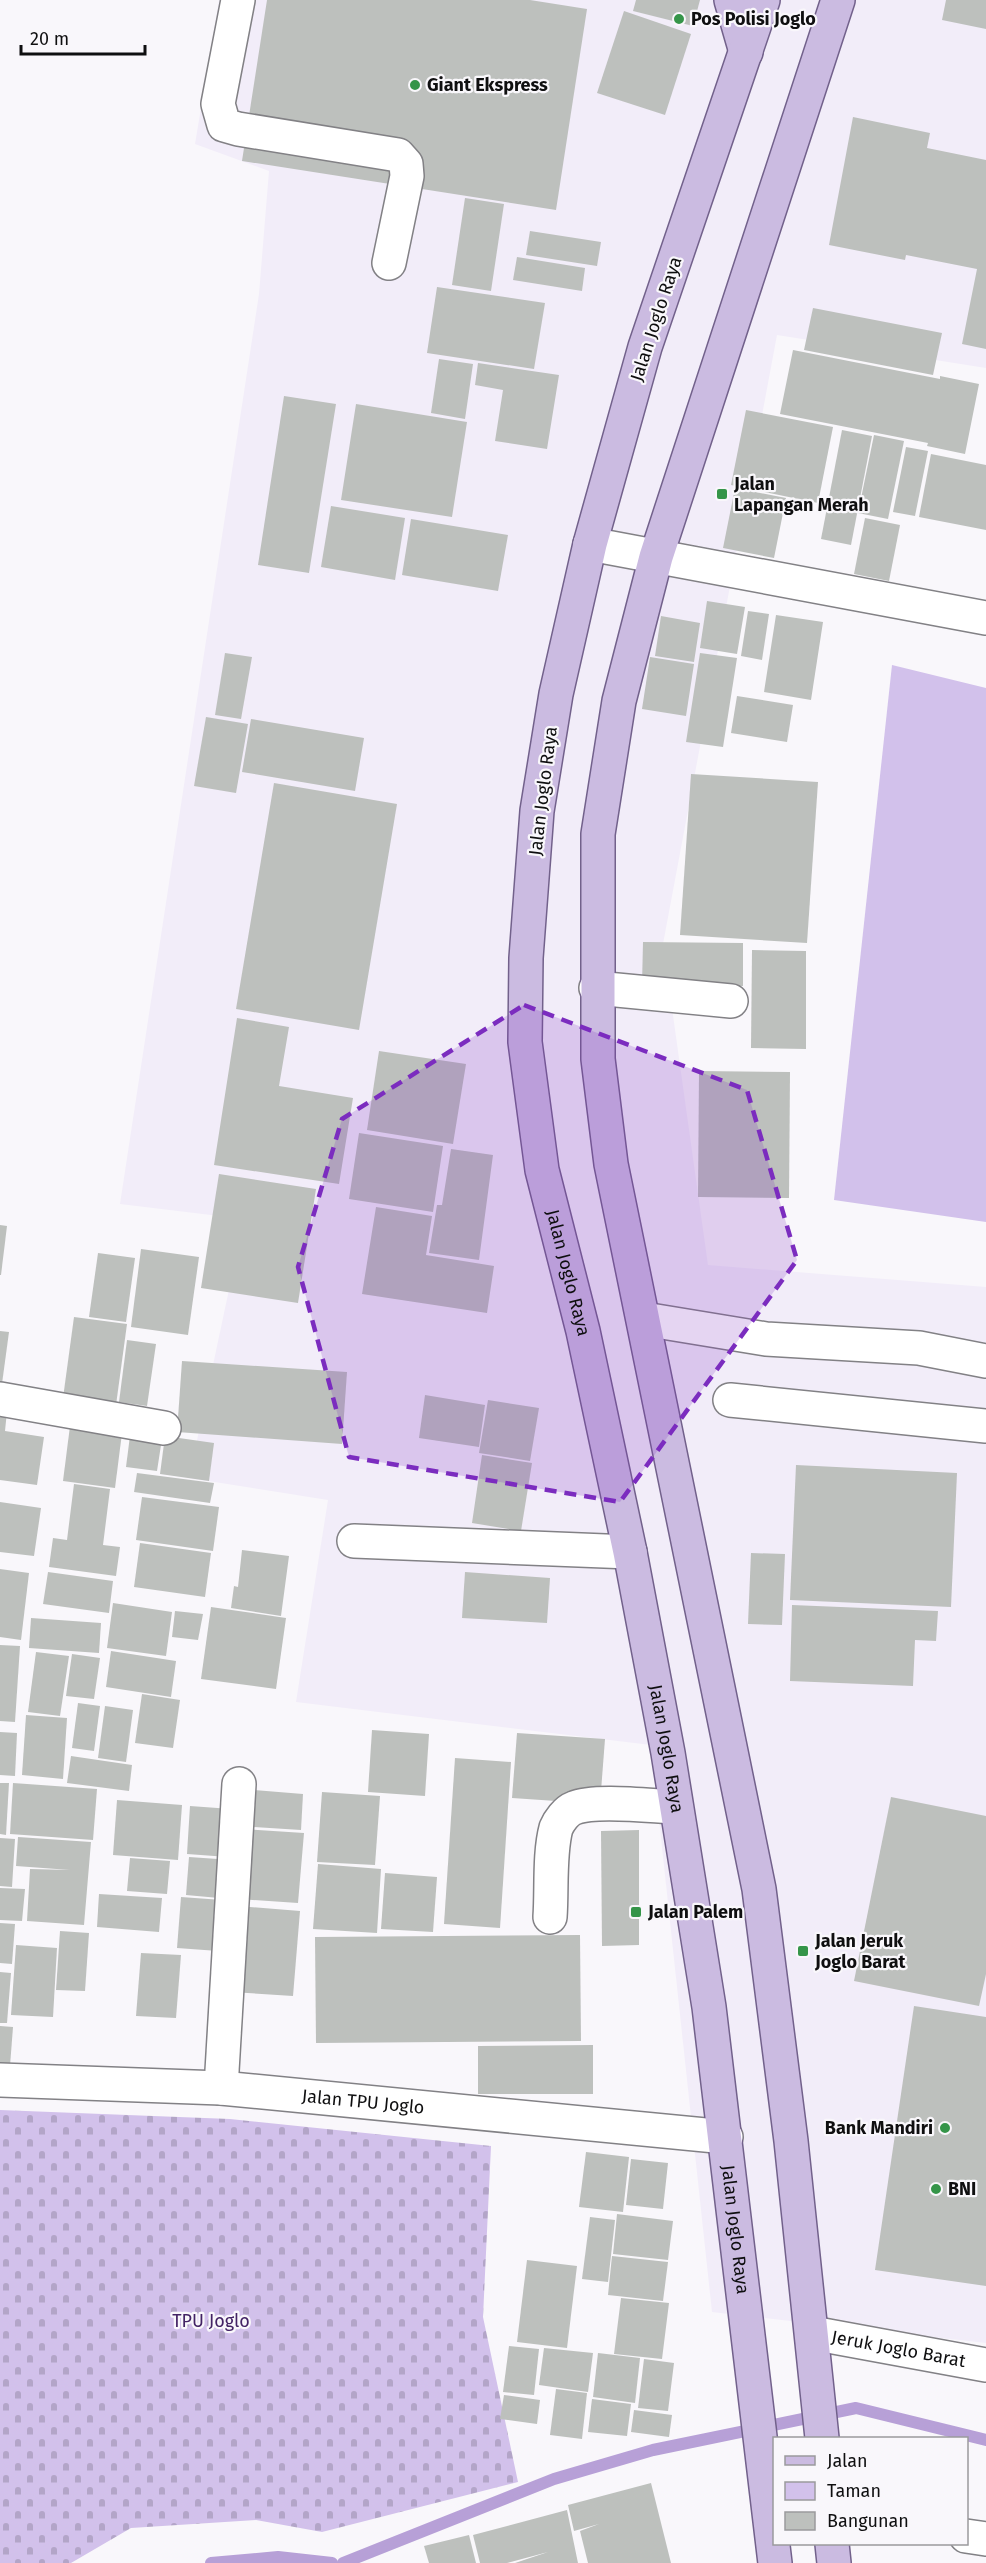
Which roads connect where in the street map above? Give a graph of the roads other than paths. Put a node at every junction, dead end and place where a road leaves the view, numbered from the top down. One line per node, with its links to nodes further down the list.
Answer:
1 (238, 0): 6 (street)
2 (731, 0): 5 (main road)
3 (763, 0): 5 (main road, Jalan Joglo Raya)
4 (838, 0): 8 (main road)
5 (746, 52): 7 (main road, Jalan Joglo Raya)
6 (389, 263)
7 (590, 544): 8 (street); 19 (main road, Jalan Joglo Raya)
8 (656, 557): 9 (street); 10 (main road)
9 (986, 618)
10 (596, 988): 11 (street); 12 (main road)
11 (731, 1001)
12 (644, 1319): 13 (street); 26 (main road)
13 (986, 1361)
14 (0, 1399): 17 (street)
15 (730, 1400): 16 (street)
16 (986, 1426)
17 (164, 1428)
18 (354, 1541): 19 (street)
19 (630, 1552): 21 (main road, Jalan Joglo Raya)
20 (239, 1784): 24 (street)
21 (676, 1807): 22 (street); 25 (main road, Jalan Joglo Raya)
22 (550, 1917)
23 (0, 2080): 24 (street, Jalan TPU Joglo)
24 (220, 2088): 25 (street, Jalan TPU Joglo)
25 (726, 2137): 32 (main road, Jalan Joglo Raya)
26 (813, 2348): 27 (street, Jeruk Joglo Barat); 28 (main road)
27 (986, 2365)
28 (822, 2437)
29 (968, 2536): 30 (street)
30 (986, 2539)
31 (832, 2545): 33 (main road)
32 (775, 2563)
33 (834, 2563)

